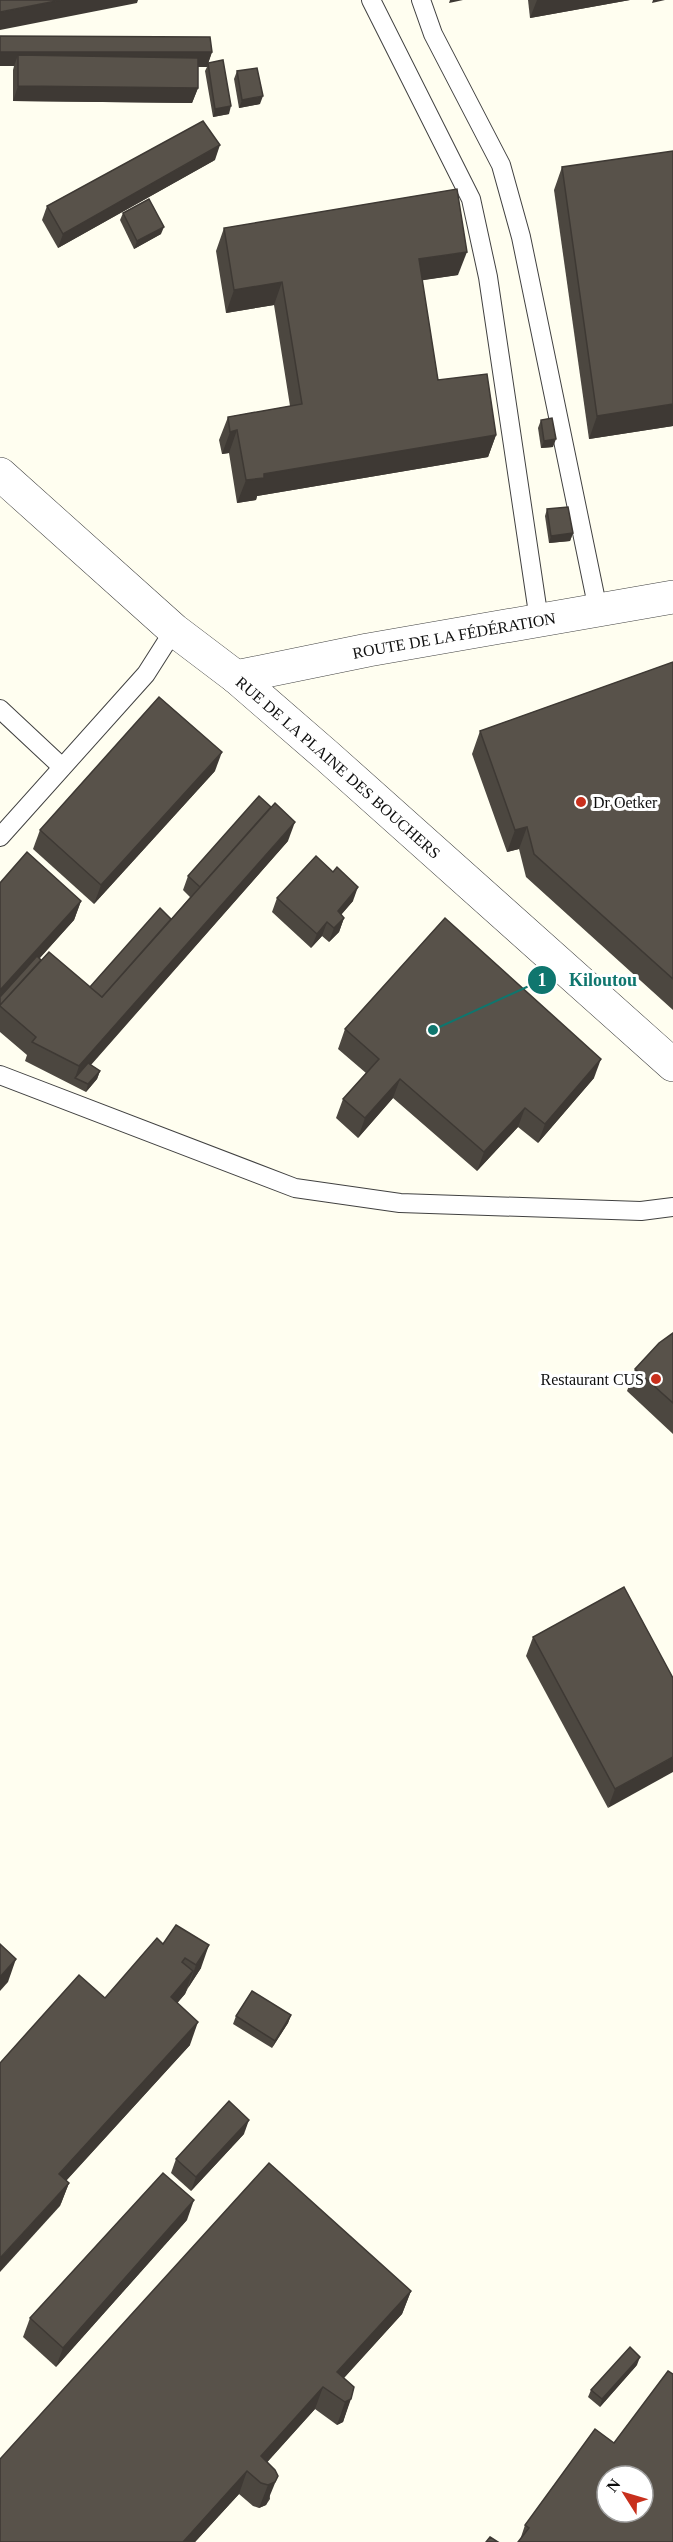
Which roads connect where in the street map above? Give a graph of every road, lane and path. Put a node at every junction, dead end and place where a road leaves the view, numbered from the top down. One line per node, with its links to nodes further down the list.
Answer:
1 (371, 0): 6 (lane)
2 (421, 0): 5 (lane)
3 (0, 474): 7 (street, RUE DE LA PLAINE DES BOUCHERS)
4 (673, 597): 5 (street, ROUTE DE LA FÉDÉRATION)
5 (598, 610): 6 (street, ROUTE DE LA FÉDÉRATION)
6 (540, 620): 8 (street, ROUTE DE LA FÉDÉRATION)
7 (174, 630): 8 (street, RUE DE LA PLAINE DES BOUCHERS); 10 (lane)
8 (236, 677): 12 (street, RUE DE LA PLAINE DES BOUCHERS)
9 (0, 710): 10 (lane)
10 (62, 767): 11 (lane)
11 (0, 837)
12 (673, 1065)
13 (0, 1075): 14 (lane)
14 (673, 1207)

